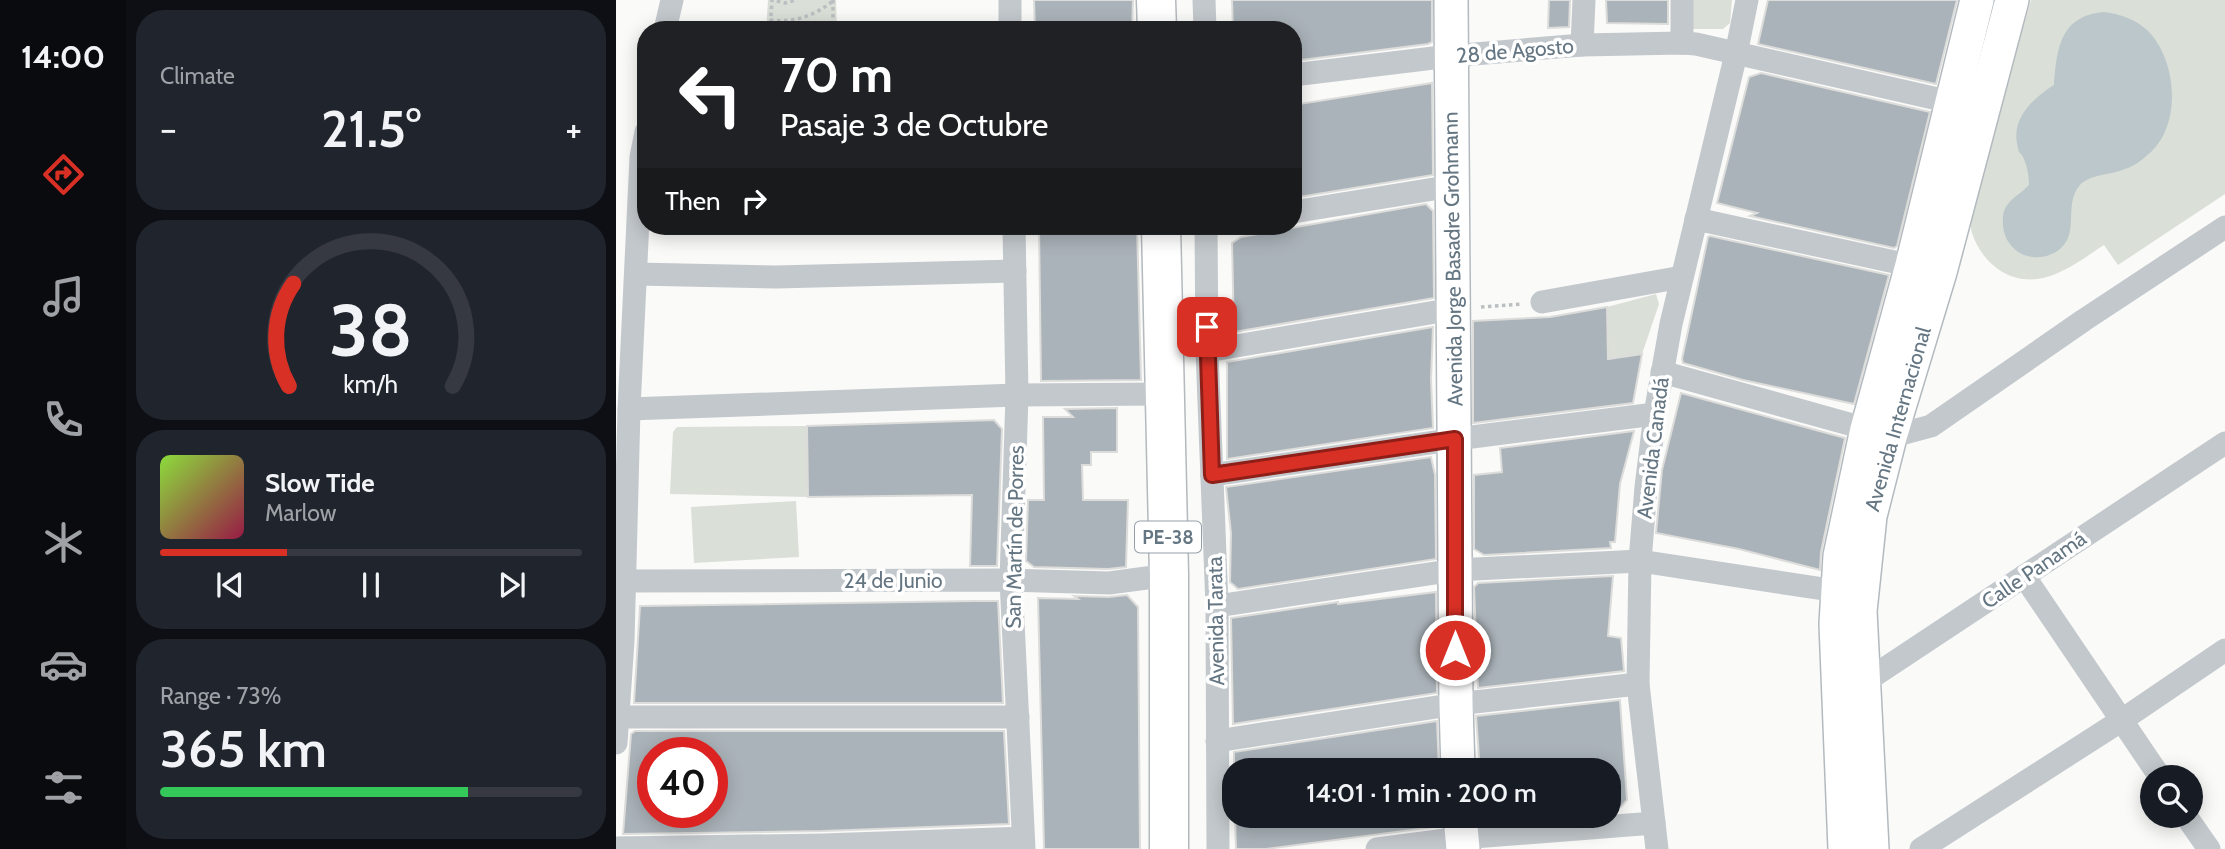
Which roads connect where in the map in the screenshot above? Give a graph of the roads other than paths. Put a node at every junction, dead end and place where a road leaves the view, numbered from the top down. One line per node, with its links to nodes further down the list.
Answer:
1 (672, 0): 11 (street)
2 (1010, 0): 12 (street)
3 (1156, 0): 13 (highway)
4 (1204, 0): 14 (street)
5 (1451, 0): 18 (main road, Avenida Jorge Basadre Grohmann)
6 (1584, 0): 16 (street)
7 (1682, 0): 15 (street)
8 (1746, 0): 17 (street, Avenida Canadá)
9 (1977, 0): 20 (main road, Avenida Internacional)
10 (2012, 0): 20 (main road, Avenida Internacional)
11 (667, 21)
12 (1010, 21)
13 (1157, 21)
14 (1205, 21)
15 (1682, 43): 16 (street, 28 de Agosto); 17 (street, 28 de Agosto)
16 (1582, 45): 18 (street, 28 de Agosto)
17 (1736, 54): 20 (street, 28 de Agosto); 23 (street, Avenida Canadá)
18 (1450, 56): 19 (street, 28 de Agosto); 21 (main road, Avenida Jorge Basadre Grohmann)
19 (1302, 74)
20 (1968, 106): 29 (main road, Avenida Internacional)
21 (1452, 186): 22 (street); 34 (main road, Avenida Jorge Basadre Grohmann)
22 (1302, 211)
23 (1696, 219): 29 (street); 32 (street, Avenida Canadá)
24 (2225, 227): 41 (street)
25 (638, 235): 31 (street)
26 (1014, 235): 30 (street, San Martín de Porres)
27 (1161, 235): 37 (highway, PE-38)
28 (1206, 235): 35 (street, Avenida Tarata)
29 (1926, 269): 41 (main road, Avenida Internacional)
30 (1015, 271): 31 (street); 38 (street, San Martín de Porres)
31 (636, 274): 39 (street)
32 (1682, 277): 33 (street); 36 (street, Avenida Canadá)
33 (1542, 302)
34 (1453, 309): 35 (street); 42 (main road, Avenida Jorge Basadre Grohmann)
35 (1207, 351): 44 (street, Avenida Tarata)
36 (1662, 372): 40 (street, Avenida Canadá); 41 (street)
37 (1164, 394): 38 (street); 47 (highway, PE-38)
38 (1017, 395): 39 (street); 49 (street, San Martín de Porres)
39 (629, 409): 50 (street)
40 (1655, 414): 42 (street); 45 (street, Avenida Canadá)
41 (1879, 433): 51 (main road, Avenida Internacional)
42 (1455, 439): 44 (street); 46 (main road, Avenida Jorge Basadre Grohmann)
43 (2225, 443): 48 (street, Calle Panamá)
44 (1212, 475): 52 (street, Avenida Tarata)
45 (1640, 561): 46 (street); 51 (street); 54 (street, Avenida Canadá)
46 (1455, 570): 52 (street); 56 (main road, Avenida Jorge Basadre Grohmann)
47 (1169, 575): 49 (street, 24 de Junio); 69 (highway, PE-38)
48 (2024, 576): 55 (street, Calle Panamá); 59 (street)
49 (1011, 580): 50 (street, 24 de Junio); 58 (street, San Martín de Porres)
50 (620, 581): 57 (street)
51 (1850, 583): 55 (main road, Avenida Internacional)
52 (1217, 606): 60 (street, Avenida Tarata)
53 (2225, 650): 59 (street)
54 (1638, 684): 56 (street); 64 (street, Avenida Canadá)
55 (1851, 686): 73 (main road, Avenida Internacional); 74 (main road, Avenida Internacional)
56 (1456, 704): 60 (street); 62 (main road, Avenida Jorge Basadre Grohmann)
57 (617, 717): 58 (street); 61 (street)
58 (1018, 717): 67 (street, San Martín de Porres)
59 (2122, 720): 63 (street); 75 (street)
60 (1217, 741): 70 (street, Avenida Tarata)
61 (616, 743)
62 (1458, 758)
63 (2152, 765)
64 (1654, 823): 66 (street); 72 (street, Avenida Canadá)
65 (2194, 828): 76 (street)
66 (1461, 834): 71 (street)
67 (1023, 843): 68 (street)
68 (616, 848)
69 (1169, 849)
70 (1218, 849)
71 (1377, 849)
72 (1657, 849)
73 (1845, 849)
74 (1872, 849)
75 (1921, 849)
76 (2209, 849)

